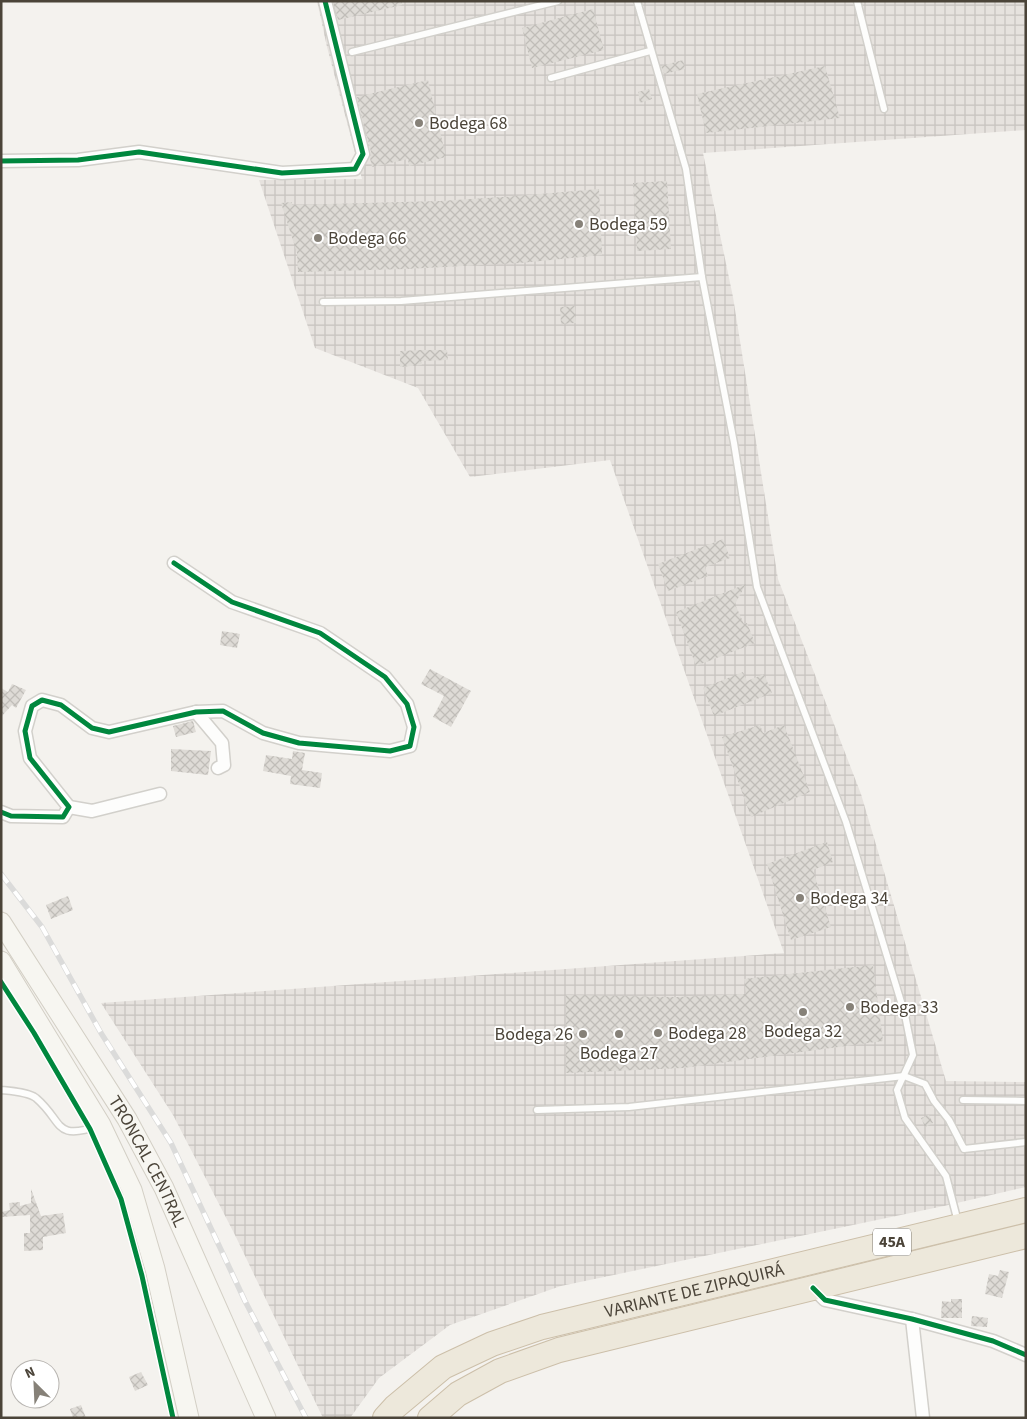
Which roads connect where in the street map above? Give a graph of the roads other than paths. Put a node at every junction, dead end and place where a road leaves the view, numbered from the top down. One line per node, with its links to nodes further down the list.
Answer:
1 (325, 1): 9 (street)
2 (558, 1): 6 (lane)
3 (637, 1): 5 (lane)
4 (857, 1): 8 (lane)
5 (650, 51): 7 (lane); 10 (lane)
6 (352, 52)
7 (551, 78)
8 (884, 109)
9 (1, 161)
10 (702, 277): 11 (lane); 20 (lane)
11 (322, 302)
12 (174, 564): 13 (street)
13 (196, 712): 14 (street); 16 (street)
14 (218, 768)
15 (160, 794): 16 (street)
16 (68, 807): 17 (street)
17 (1, 812)
18 (1, 922): 34 (main road, TRONCAL CENTRAL)
19 (1, 961): 25 (main road, TRONCAL CENTRAL)
20 (904, 1076): 24 (lane); 26 (lane); 28 (lane)
21 (1, 1090): 25 (lane)
22 (963, 1100): 23 (lane)
23 (1026, 1101)
24 (537, 1110)
25 (101, 1125): 33 (main road, TRONCAL CENTRAL)
26 (1026, 1142)
27 (1026, 1210): 28 (highway, VARIANTE DE ZIPAQUIRÁ / 45A)
28 (959, 1226): 35 (highway, VARIANTE DE ZIPAQUIRÁ / 45A)
29 (1026, 1236): 30 (highway, VARIANTE DE ZIPAQUIRÁ)
30 (813, 1288): 31 (street); 36 (highway, VARIANTE DE ZIPAQUIRÁ)
31 (912, 1319): 32 (street); 37 (street)
32 (1026, 1355)
33 (189, 1418)
34 (266, 1418)
35 (385, 1418)
36 (430, 1418)
37 (923, 1418)

